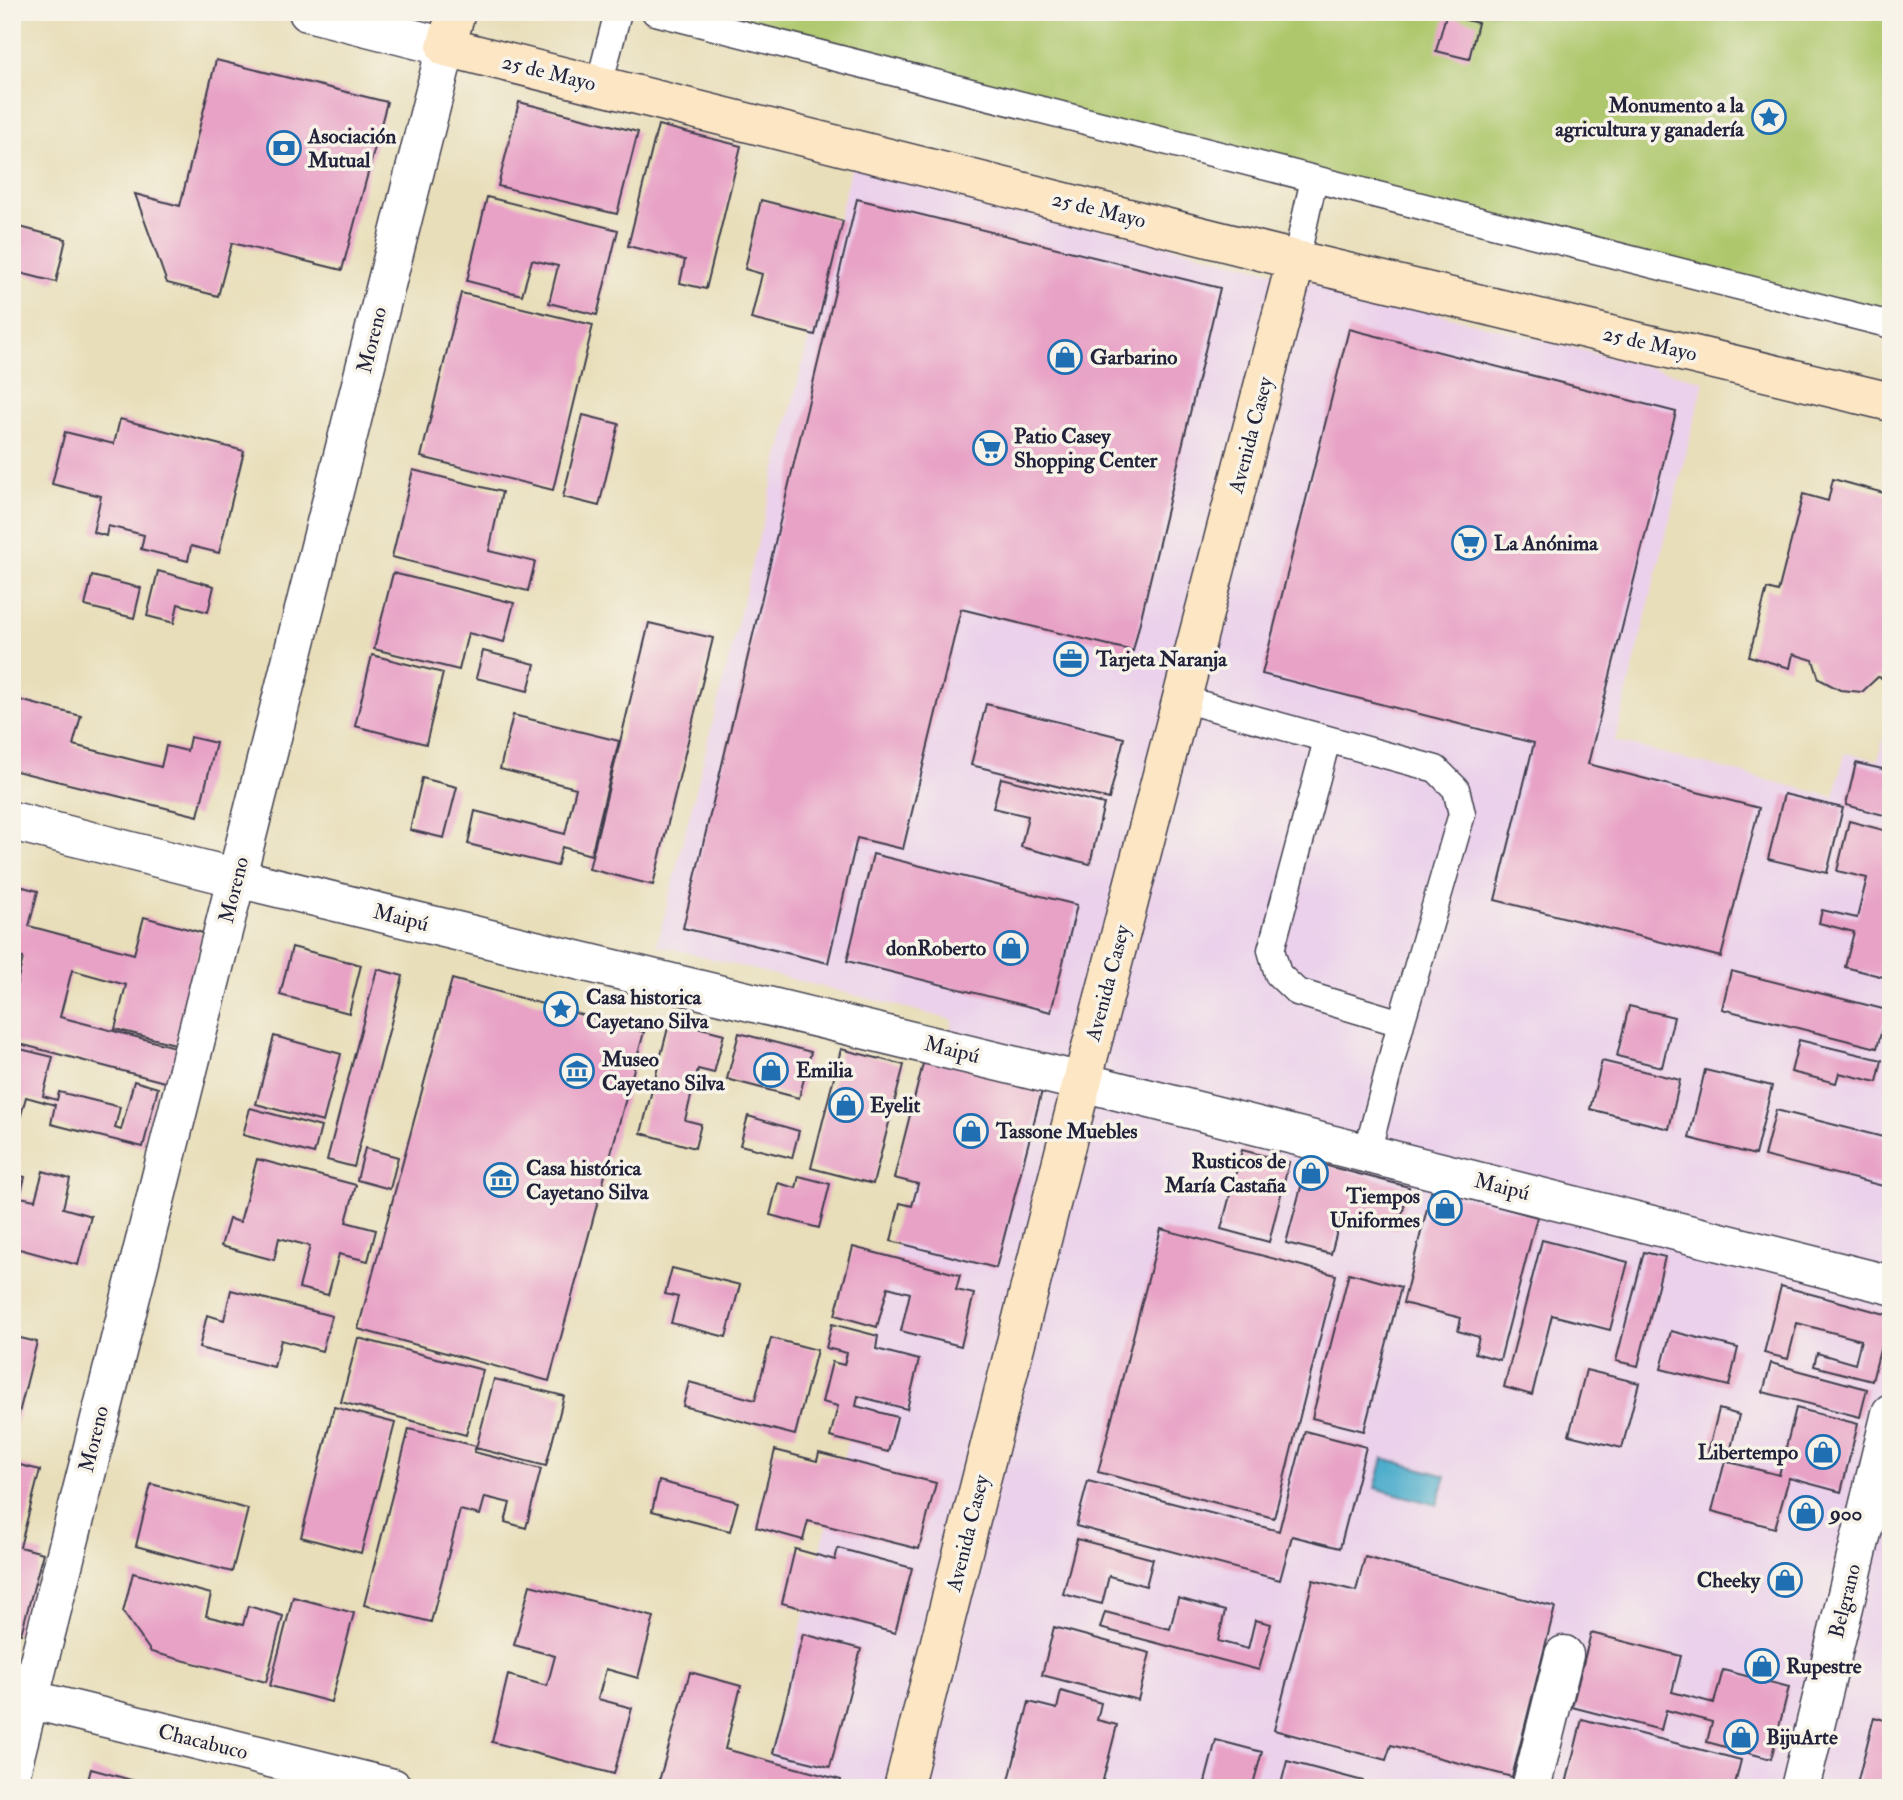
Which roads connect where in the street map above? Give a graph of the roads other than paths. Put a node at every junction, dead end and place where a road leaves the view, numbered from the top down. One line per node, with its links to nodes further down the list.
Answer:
1 (308, 12): 4 (street, 25 de Mayo)
2 (618, 12): 5 (lane)
3 (655, 12): 6 (lane)
4 (451, 29): 5 (main road, 25 de Mayo); 13 (street, Moreno)
5 (599, 85): 7 (main road, 25 de Mayo)
6 (1314, 179): 7 (lane, Avenida Casey); 8 (lane)
7 (1296, 260): 9 (main road, 25 de Mayo); 10 (main road, Avenida Casey)
8 (1891, 325)
9 (1891, 402)
10 (1182, 699): 11 (lane); 15 (main road, Avenida Casey)
11 (1327, 740): 14 (lane); 14 (lane)
12 (12, 821): 13 (street, Maipú)
13 (237, 878): 15 (street, Maipú); 20 (street, Moreno)
14 (1401, 1023): 16 (lane)
15 (1083, 1082): 16 (street, Maipú); 23 (main road, Avenida Casey)
16 (1367, 1153): 17 (street, Maipú)
17 (1891, 1285)
18 (1891, 1413): 25 (street, Belgrano)
19 (1564, 1655): 24 (street)
20 (20, 1697): 21 (street, Moreno); 22 (street, Chacabuco)
21 (12, 1768)
22 (393, 1788)
23 (903, 1788)
24 (1531, 1788)
25 (1800, 1788)

